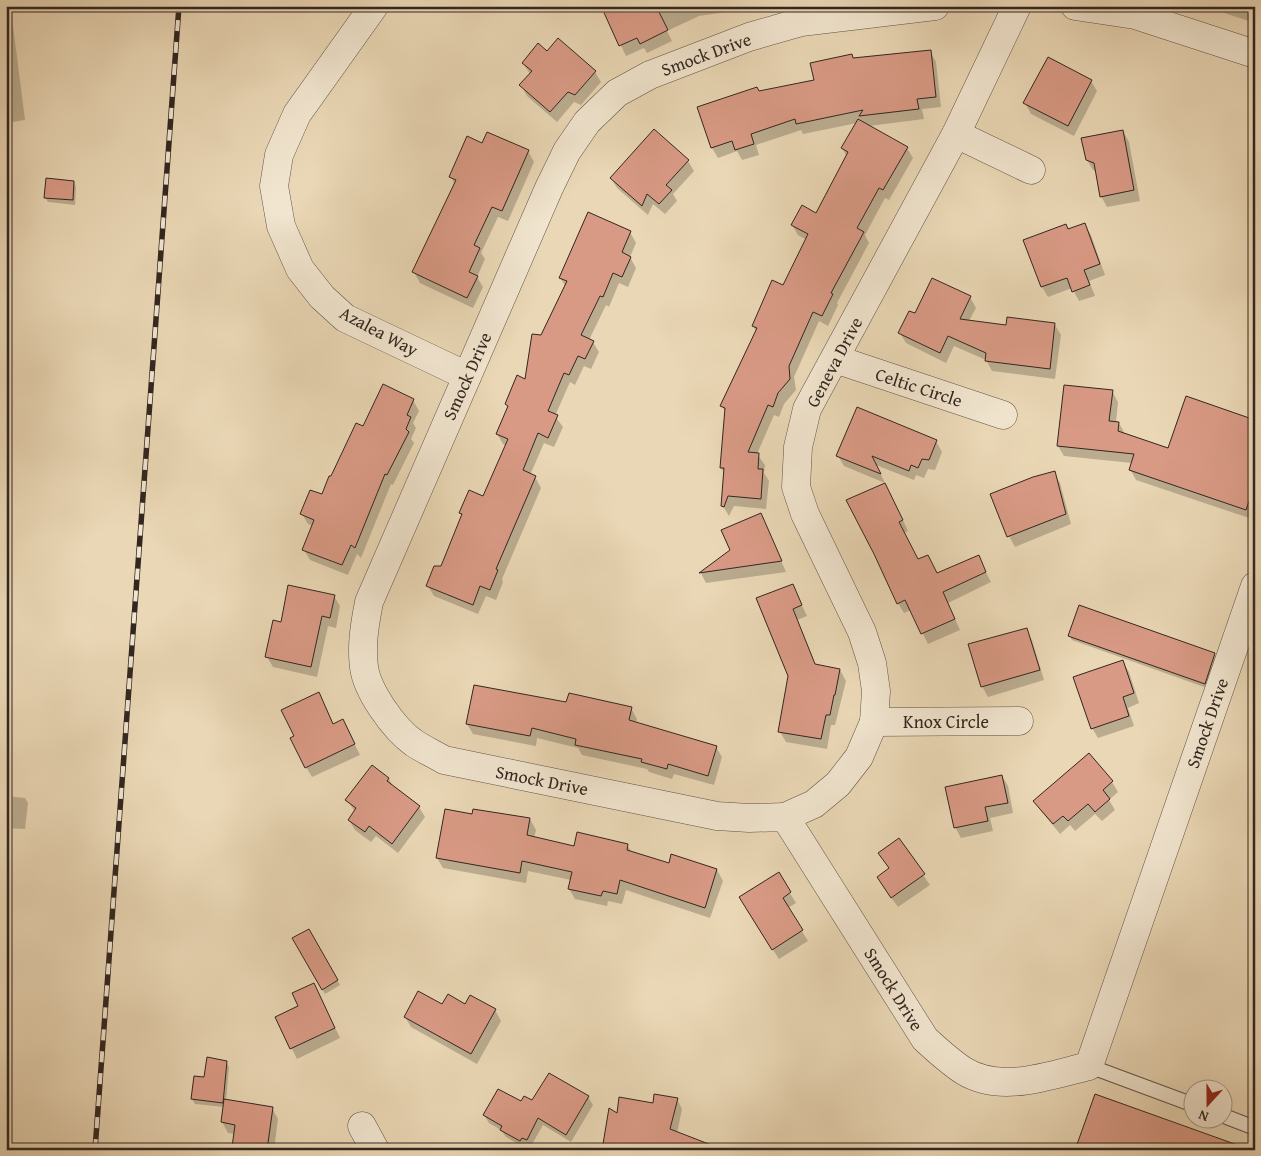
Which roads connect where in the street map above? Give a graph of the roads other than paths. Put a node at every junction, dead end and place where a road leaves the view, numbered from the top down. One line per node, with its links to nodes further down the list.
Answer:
1 (374, 6): 9 (street, Azalea Way)
2 (934, 6): 9 (street, Smock Drive)
3 (1017, 6): 6 (street, Geneva Drive)
4 (1075, 6): 5 (street)
5 (1255, 54)
6 (956, 134): 7 (street); 8 (street, Geneva Drive)
7 (1031, 170)
8 (835, 359): 10 (street, Celtic Circle); 13 (street, Geneva Drive)
9 (467, 376): 14 (street, Smock Drive)
10 (1003, 415)
11 (1255, 586): 15 (street, Smock Drive)
12 (1019, 721): 13 (street, Knox Circle)
13 (874, 722): 14 (street, Geneva Drive)
14 (785, 817): 15 (street, Smock Drive)
15 (1089, 1066): 16 (lane)
16 (1184, 1101)
17 (1234, 1120): 19 (lane)
18 (362, 1126): 20 (street)
19 (1255, 1128)
20 (376, 1150)

